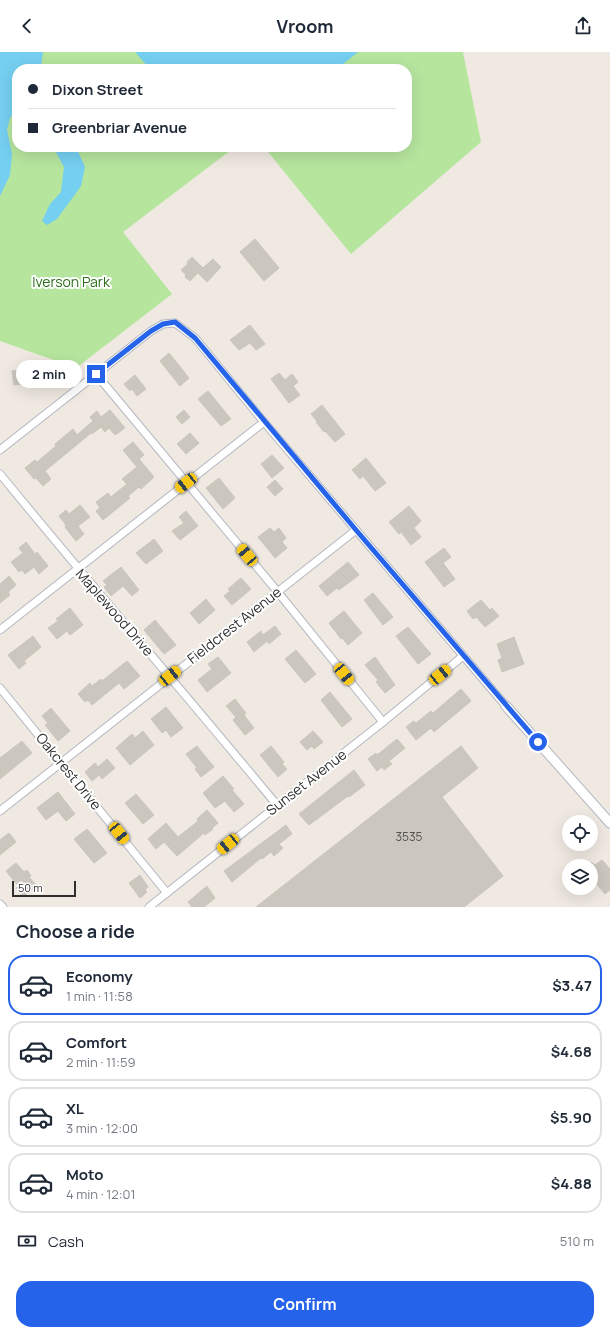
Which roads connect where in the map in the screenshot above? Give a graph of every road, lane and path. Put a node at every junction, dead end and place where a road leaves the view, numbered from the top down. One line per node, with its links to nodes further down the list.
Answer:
1 (96, 374): 2 (street); 3 (street); 5 (street)
2 (264, 422): 5 (street); 6 (street)
3 (0, 450)
4 (0, 474): 7 (street, Maplewood Drive)
5 (186, 483): 7 (street); 8 (street)
6 (356, 530): 8 (street, Fieldcrest Avenue); 10 (street)
7 (78, 568): 9 (street); 11 (street, Maplewood Drive)
8 (277, 591): 11 (street, Fieldcrest Avenue); 14 (street)
9 (0, 630)
10 (463, 656): 13 (street); 14 (street, Sunset Avenue)
11 (170, 676): 15 (street, Fieldcrest Avenue); 16 (street, Maplewood Drive)
12 (0, 688): 15 (street, Oakcrest Drive)
13 (506, 706): 18 (street)
14 (383, 722): 16 (street, Sunset Avenue)
15 (61, 762): 17 (street, Fieldcrest Avenue); 19 (street, Oakcrest Drive)
16 (277, 805): 19 (street, Sunset Avenue)
17 (0, 811)
18 (610, 823)
19 (167, 892): 22 (street, Sunset Avenue)
20 (0, 904): 21 (street)
21 (3, 907)
22 (149, 907)

